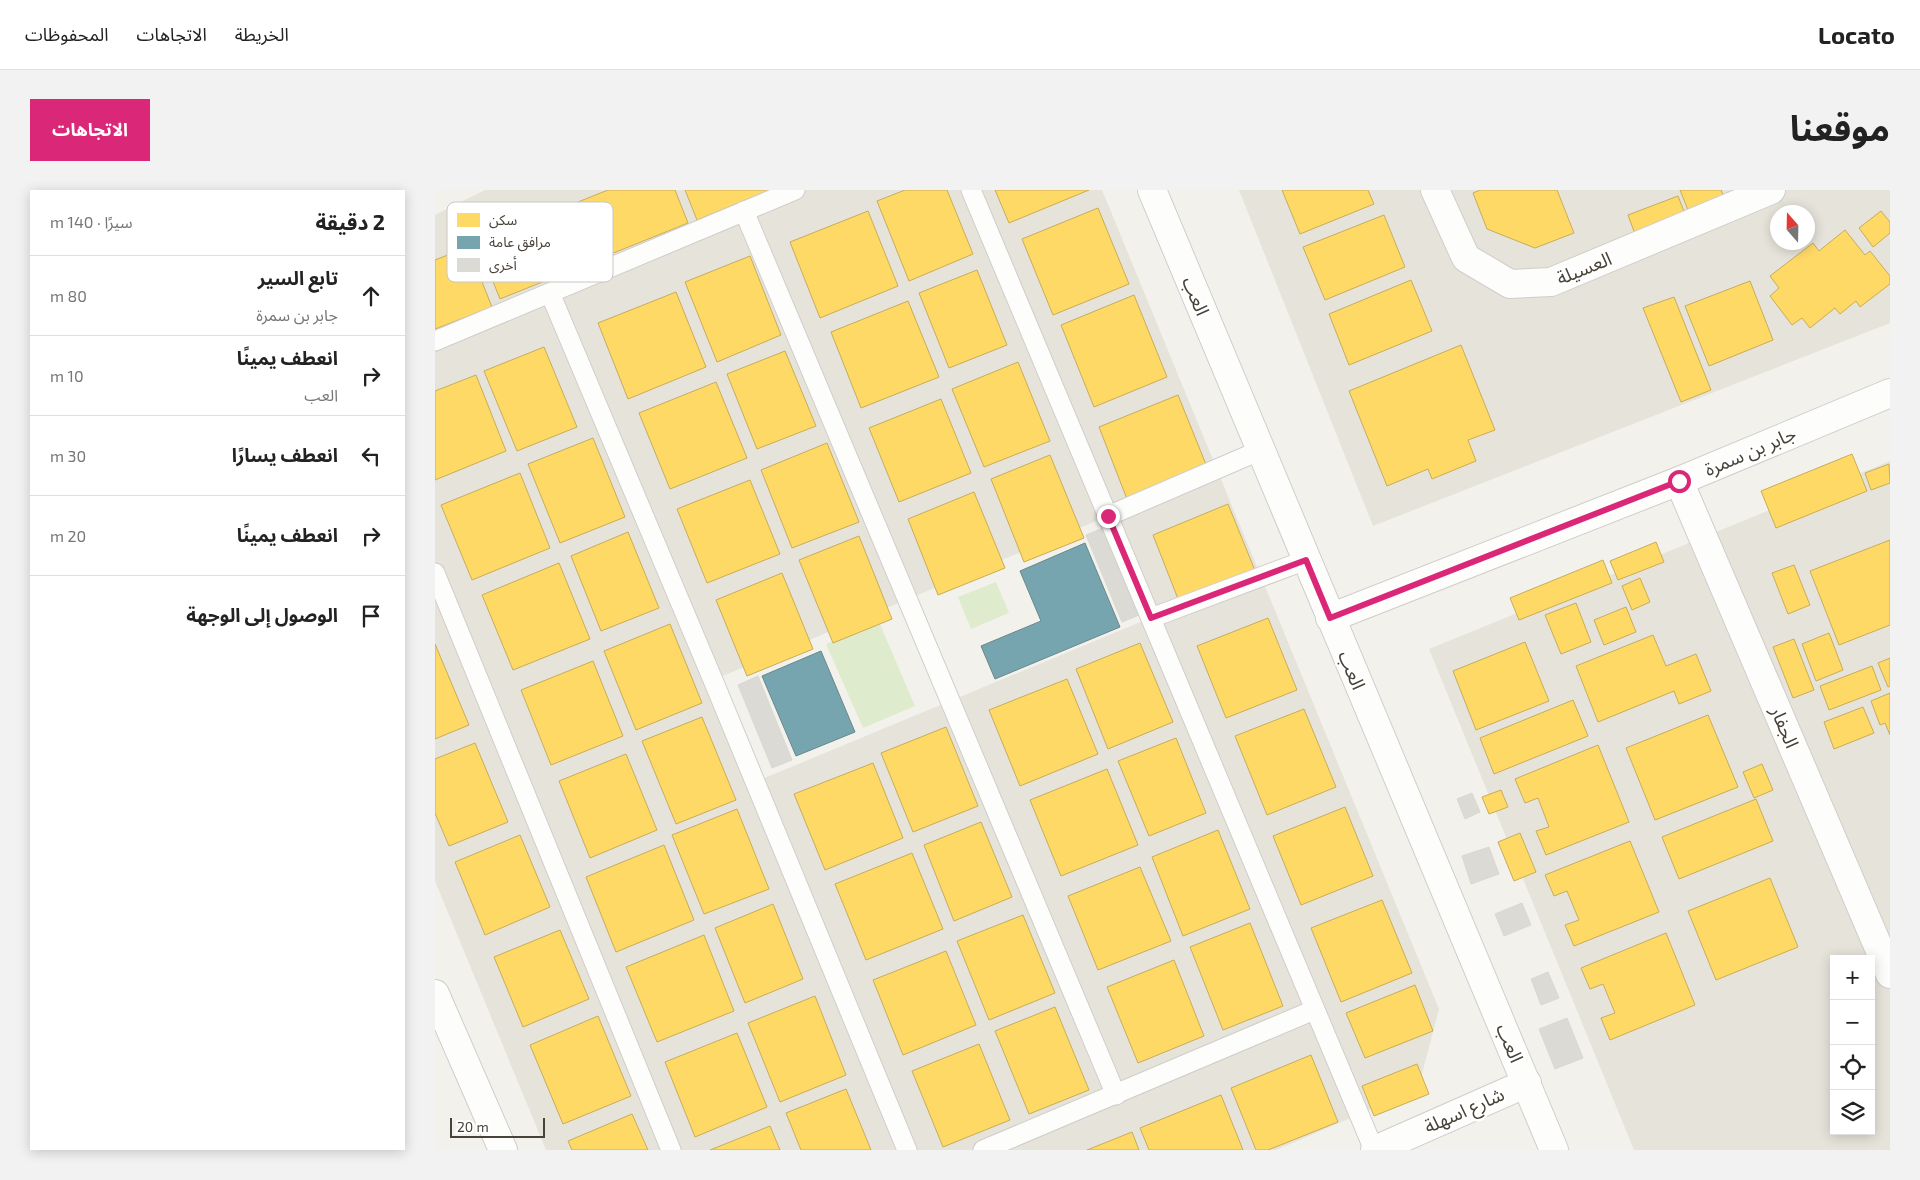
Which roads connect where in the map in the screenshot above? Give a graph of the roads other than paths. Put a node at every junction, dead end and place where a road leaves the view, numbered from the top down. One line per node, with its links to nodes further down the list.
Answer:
1 (795, 190): 6 (lane)
2 (971, 190): 14 (lane)
3 (1152, 190): 12 (street, العب)
4 (1435, 190): 5 (street, العسيلة)
5 (1771, 190)
6 (744, 211): 7 (lane); 23 (lane)
7 (613, 266)
8 (576, 282): 9 (lane)
9 (550, 293): 10 (lane); 26 (lane)
10 (435, 341)
11 (1890, 393): 13 (street, جابر بن سمرة)
12 (1261, 450): 14 (lane); 15 (street, العب)
13 (1679, 481): 18 (street, جابر بن سمرة); 19 (street, الجفار)
14 (1108, 516): 17 (lane)
15 (1306, 560): 17 (lane); 18 (street, العب)
16 (435, 573): 25 (lane)
17 (1151, 618): 21 (lane)
18 (1330, 618): 22 (street, العب)
19 (1890, 974)
20 (435, 994): 24 (street)
21 (1314, 1010): 23 (lane); 28 (lane)
22 (1527, 1083): 28 (street, شارع اسهلة); 29 (street, العب)
23 (1116, 1095): 27 (lane)
24 (503, 1150)
25 (671, 1150)
26 (907, 1150)
27 (983, 1150)
28 (1374, 1150)
29 (1554, 1150)

